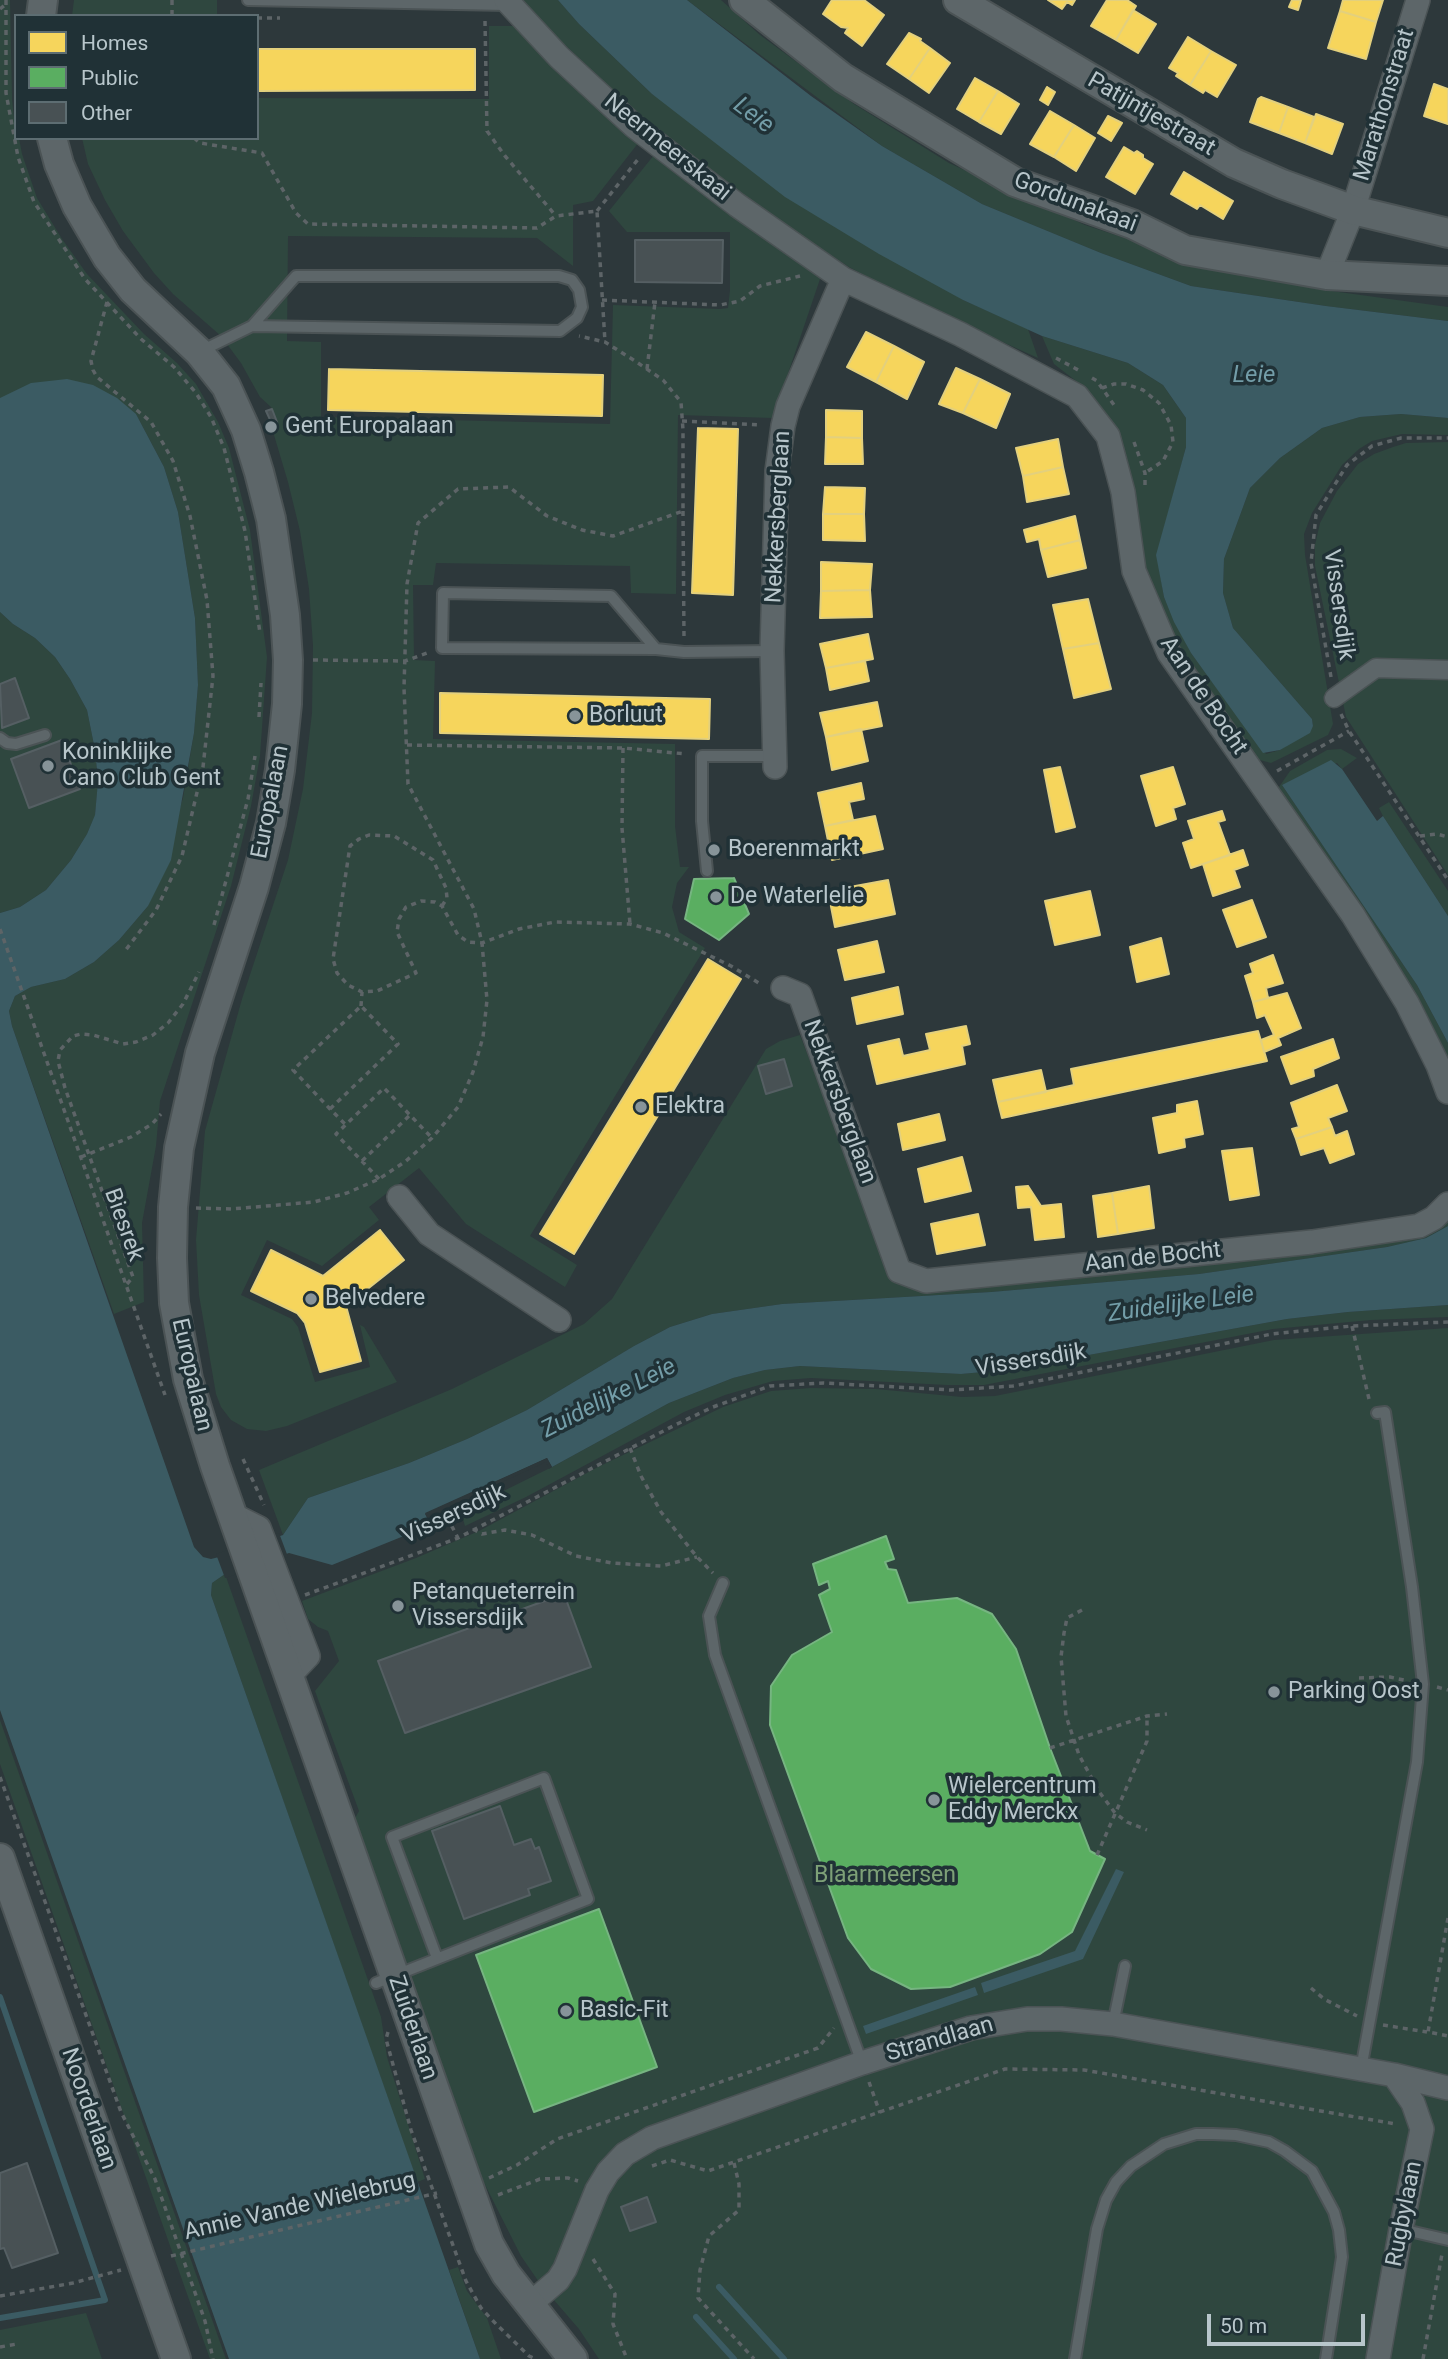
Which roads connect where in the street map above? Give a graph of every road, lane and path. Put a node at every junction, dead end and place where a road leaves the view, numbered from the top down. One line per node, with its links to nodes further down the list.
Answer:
1 (248, 0): 6 (lane)
2 (744, 0): 21 (street, Gordunakaai)
3 (958, 0): 16 (street, Patijntjestraat)
4 (1418, 0): 16 (street, Marathonstraat)
5 (6, 2): 7 (path); 9 (path)
6 (508, 3): 15 (street, Neermeerskaai)
7 (0, 9)
8 (485, 21): 18 (path)
9 (6, 93): 10 (path); 11 (path)
10 (0, 99)
11 (14, 136)
12 (15, 140): 24 (path)
13 (53, 140): 29 (street, Europalaan)
14 (196, 140): 18 (path)
15 (652, 140): 17 (path); 20 (street, Neermeerskaai)
16 (1353, 209): 19 (street); 21 (street)
17 (597, 211): 18 (path); 23 (path)
18 (556, 216)
19 (1448, 233)
20 (835, 274): 25 (path); 33 (street, Nekkersberglaan); 55 (street, Aan de Bocht)
21 (1327, 275): 22 (street, Gordunakaai)
22 (1448, 281)
23 (602, 299): 25 (path); 28 (path)
24 (107, 302): 37 (path); 65 (path)
25 (655, 302): 30 (path)
26 (252, 326): 27 (lane); 27 (lane); 29 (lane)
27 (560, 331): 28 (path)
28 (605, 342): 30 (path)
29 (199, 352): 42 (street, Europalaan)
30 (646, 369): 32 (path)
31 (1102, 388): 35 (path)
32 (682, 421): 33 (path); 36 (path)
33 (783, 426): 40 (street, Nekkersberglaan)
34 (1448, 438): 46 (path, Vissersdijk)
35 (1145, 473)
36 (683, 511): 41 (path); 43 (path)
37 (261, 642)
38 (442, 648): 39 (lane); 39 (lane); 43 (path)
39 (656, 649): 41 (lane)
40 (772, 651): 41 (lane); 54 (street, Nekkersberglaan)
41 (684, 652)
42 (288, 660): 43 (path); 71 (street, Europalaan)
43 (405, 661): 50 (path)
44 (1448, 670): 46 (street)
45 (261, 682): 47 (path)
46 (1334, 698)
47 (259, 723)
48 (45, 735): 49 (lane)
49 (0, 738)
50 (406, 744): 51 (path); 64 (path)
51 (622, 748): 53 (path); 61 (path)
52 (256, 749): 63 (path)
53 (702, 756): 54 (lane); 58 (lane)
54 (774, 762)
55 (1261, 781): 56 (path); 70 (street, Aan de Bocht)
56 (1420, 836): 57 (path); 59 (path)
57 (1448, 837)
58 (707, 872)
59 (1448, 880)
60 (442, 906): 64 (path); 68 (path); 68 (path)
61 (630, 924): 64 (path); 67 (path)
62 (0, 929): 77 (path, Biesrek)
63 (210, 937)
64 (482, 943): 75 (path)
65 (125, 951)
66 (202, 961): 76 (path)
67 (783, 988): 83 (street, Nekkersberglaan)
68 (362, 992): 69 (path)
69 (361, 1006): 72 (path); 72 (path)
70 (1448, 1092)
71 (187, 1102): 76 (path); 82 (street, Europalaan)
72 (330, 1109): 74 (path)
73 (410, 1115): 74 (path); 75 (path); 78 (path)
74 (346, 1125): 78 (path)
75 (432, 1138): 79 (path)
76 (90, 1155): 77 (path); 84 (path)
77 (81, 1157): 84 (path, Biesrek)
78 (362, 1161): 79 (path)
79 (379, 1179): 82 (path)
80 (399, 1197): 85 (street)
81 (1448, 1204): 83 (street, Aan de Bocht)
82 (173, 1207): 93 (street, Europalaan)
83 (884, 1226)
84 (126, 1285): 88 (path, Biesrek)
85 (559, 1320)
86 (1448, 1322): 87 (path, Vissersdijk)
87 (1352, 1326): 89 (path); 90 (path, Vissersdijk)
88 (167, 1399)
89 (1377, 1413): 128 (lane)
90 (630, 1448): 94 (path, Vissersdijk); 96 (path)
91 (243, 1460): 93 (path)
92 (447, 1517): 95 (path)
93 (249, 1523): 97 (street, Zuiderlaan)
94 (473, 1530): 95 (path, Vissersdijk); 96 (path)
95 (458, 1538): 99 (path, Vissersdijk)
96 (697, 1557): 98 (path)
97 (265, 1576): 99 (street, Zuiderlaan); 101 (street, Zuiderlaan)
98 (723, 1583): 120 (lane)
99 (287, 1602): 101 (street, Zuiderlaan)
100 (1082, 1610): 108 (path)
101 (290, 1675): 118 (street, Zuiderlaan)
102 (1359, 1678): 103 (path)
103 (1408, 1681)
104 (1434, 1686): 105 (path)
105 (1448, 1690)
106 (1167, 1713): 107 (path)
107 (1147, 1716): 108 (path); 111 (path)
108 (1074, 1740): 109 (path); 111 (path)
109 (1049, 1748)
110 (0, 1777): 146 (path)
111 (1115, 1813): 112 (path); 113 (path)
112 (1147, 1830)
113 (1097, 1855)
114 (0, 1858): 145 (street, Noorderlaan)
115 (1448, 1918): 125 (path)
116 (437, 1958): 116 (lane); 118 (lane)
117 (1125, 1966): 122 (lane)
118 (385, 1979): 135 (street, Zuiderlaan)
119 (1311, 1988): 121 (path)
120 (844, 2015): 127 (lane); 135 (path)
121 (1358, 2017)
122 (1112, 2024): 127 (street, Strandlaan); 128 (street, Strandlaan)
123 (1381, 2024): 125 (path)
124 (388, 2028): 147 (path)
125 (1428, 2032): 126 (path)
126 (1448, 2036)
127 (862, 2063): 131 (path); 142 (street, Strandlaan)
128 (1361, 2069): 129 (street, Strandlaan)
129 (1394, 2076): 130 (street, Strandlaan); 137 (street, Rugbylaan)
130 (1448, 2088)
131 (880, 2113): 132 (path); 133 (path)
132 (1409, 2126)
133 (733, 2162): 134 (path); 149 (path)
134 (648, 2167)
135 (468, 2186): 142 (street, Zuiderlaan)
136 (437, 2193): 139 (path, Annie Vande Wielebrug, bridge)
137 (1401, 2230): 138 (lane); 152 (street, Rugbylaan)
138 (1446, 2240): 153 (path)
139 (171, 2256)
140 (108, 2273): 141 (path)
141 (0, 2296)
142 (529, 2305): 148 (street, Zuiderlaan)
143 (17, 2344): 144 (path)
144 (0, 2347)
145 (176, 2359)
146 (213, 2359)
147 (536, 2359)
148 (573, 2359)
149 (754, 2359)
150 (1074, 2359): 151 (lane)
151 (1326, 2359)
152 (1378, 2359)
153 (1423, 2359)

